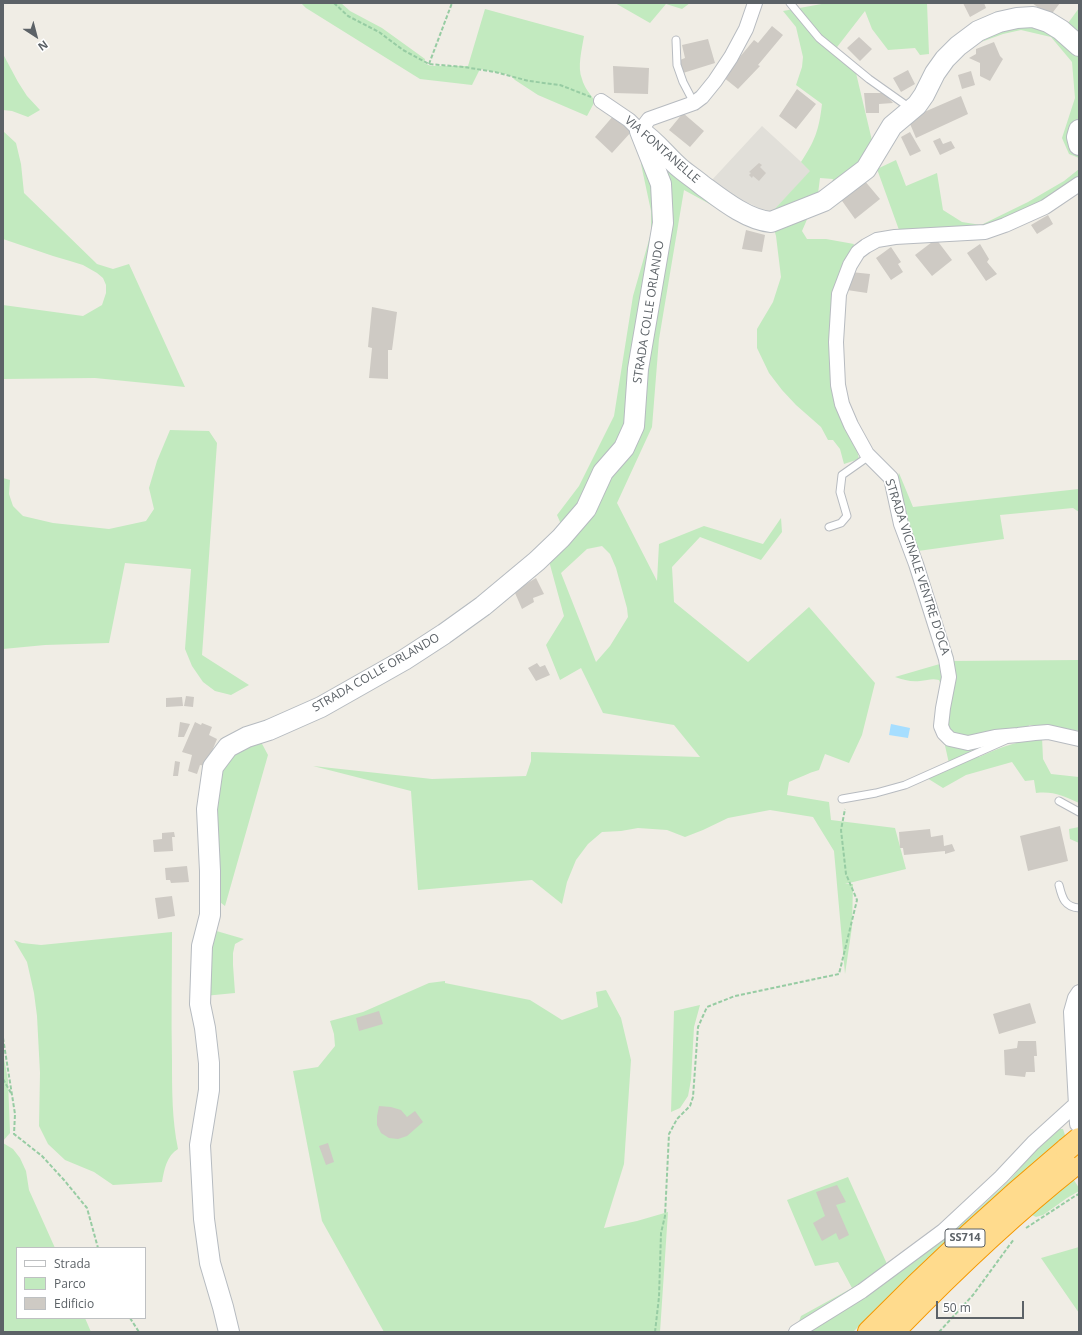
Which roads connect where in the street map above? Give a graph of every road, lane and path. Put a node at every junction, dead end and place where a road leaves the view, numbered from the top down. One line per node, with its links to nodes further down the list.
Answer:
1 (334, 3): 7 (path)
2 (452, 3): 7 (path)
3 (755, 3): 9 (street)
4 (790, 3): 10 (lane)
5 (676, 40): 9 (lane)
6 (1079, 46): 10 (street, VIA FONTANELLE)
7 (429, 64): 8 (path)
8 (601, 101): 12 (street, VIA FONTANELLE)
9 (694, 103): 12 (street)
10 (912, 109): 12 (street, VIA FONTANELLE)
11 (1079, 130): 13 (street)
12 (640, 131): 37 (street, STRADA COLLE ORLANDO)
13 (1079, 145)
14 (1079, 184): 15 (street, STRADA VICINALE VENTRE D'OCA)
15 (869, 456): 16 (lane); 17 (street, STRADA VICINALE VENTRE D'OCA)
16 (829, 527)
17 (1018, 735): 18 (street, STRADA VICINALE VENTRE D'OCA); 19 (lane)
18 (1079, 740)
19 (842, 799)
20 (1059, 801): 22 (lane)
21 (848, 807): 38 (path)
22 (1079, 812)
23 (1058, 885): 24 (lane)
24 (1079, 908)
25 (1079, 992): 29 (street)
26 (3, 1038): 28 (path)
27 (3, 1079): 28 (path)
28 (12, 1094): 34 (path)
29 (1076, 1104): 30 (street); 39 (street)
30 (1074, 1149): 40 (highway, SS714); 41 (highway, SS714)
31 (1079, 1194): 32 (path)
32 (1024, 1230)
33 (1014, 1239): 42 (path)
34 (98, 1247)
35 (131, 1319): 36 (path)
36 (140, 1332)
37 (229, 1332)
38 (655, 1332)
39 (796, 1332)
40 (869, 1332)
41 (893, 1332)
42 (939, 1332)

